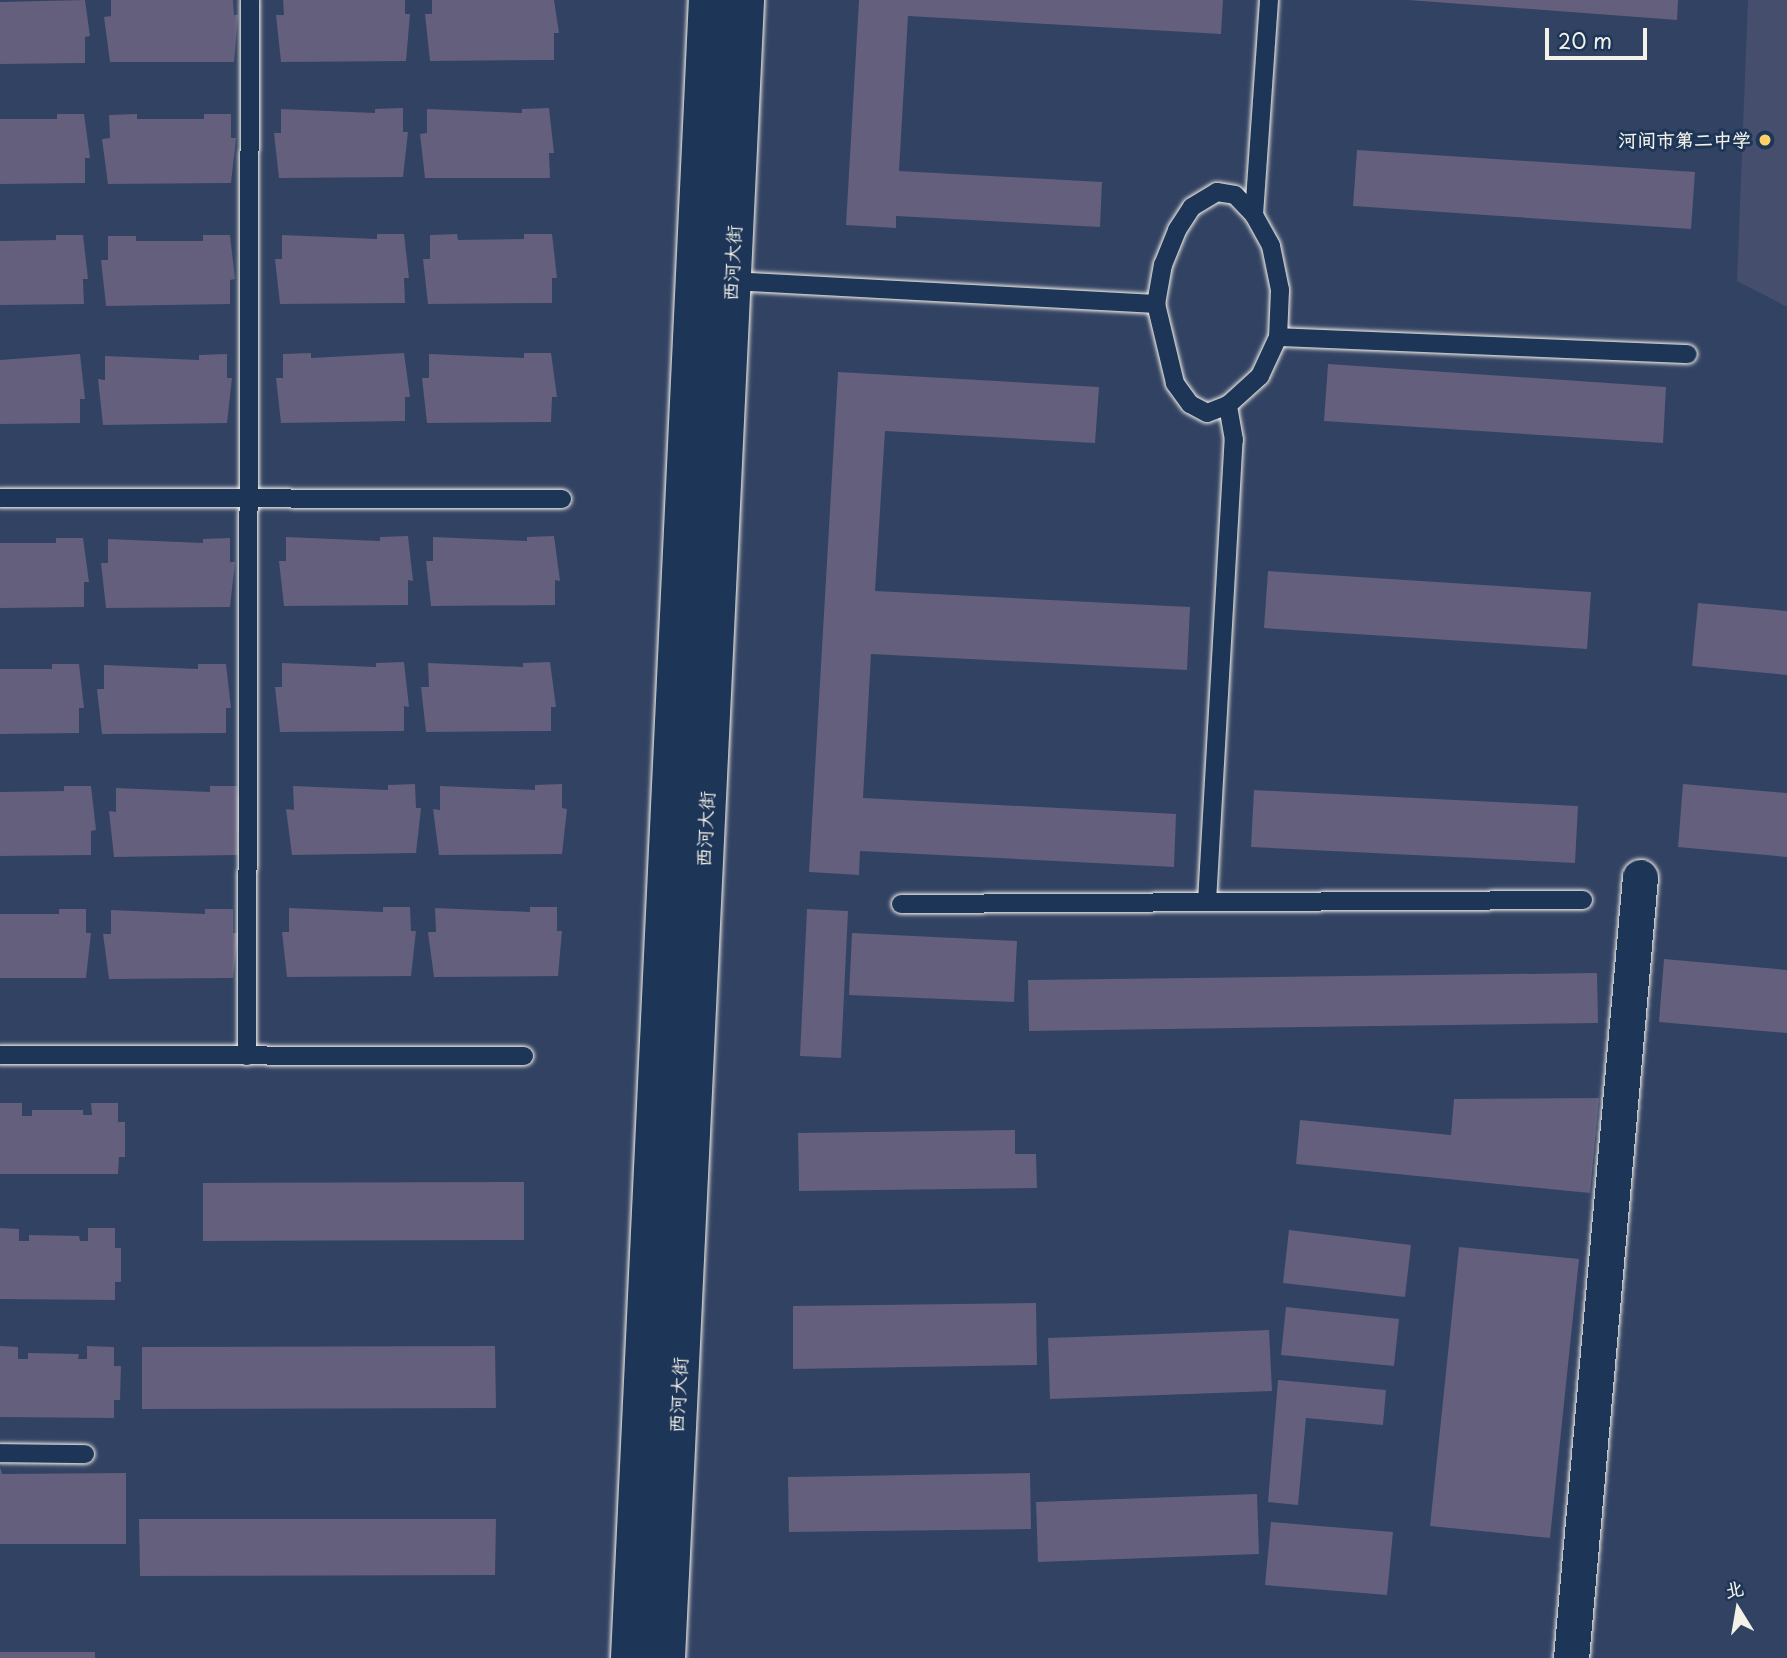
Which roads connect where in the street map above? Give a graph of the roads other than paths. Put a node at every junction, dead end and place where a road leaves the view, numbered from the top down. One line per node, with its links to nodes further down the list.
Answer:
1 (250, 0): 12 (lane)
2 (708, 0): 23 (street, 西河大街)
3 (745, 0): 6 (street, 西河大街)
4 (1269, 0): 5 (lane)
5 (1254, 215): 7 (lane); 8 (lane)
6 (732, 281): 7 (lane); 24 (street, 西河大街)
7 (1156, 304): 10 (lane)
8 (1278, 337): 9 (lane); 10 (lane)
9 (1688, 354)
10 (1228, 405): 16 (lane)
11 (0, 498): 12 (lane)
12 (248, 499): 13 (lane); 19 (lane)
13 (562, 499)
14 (1640, 877): 25 (street)
15 (1583, 900): 16 (lane)
16 (1207, 902): 17 (lane)
17 (901, 904)
18 (0, 1055): 19 (lane)
19 (247, 1056): 20 (lane)
20 (524, 1056)
21 (0, 1453): 22 (lane)
22 (85, 1454)
23 (630, 1658)
24 (666, 1658)
25 (1571, 1658)

